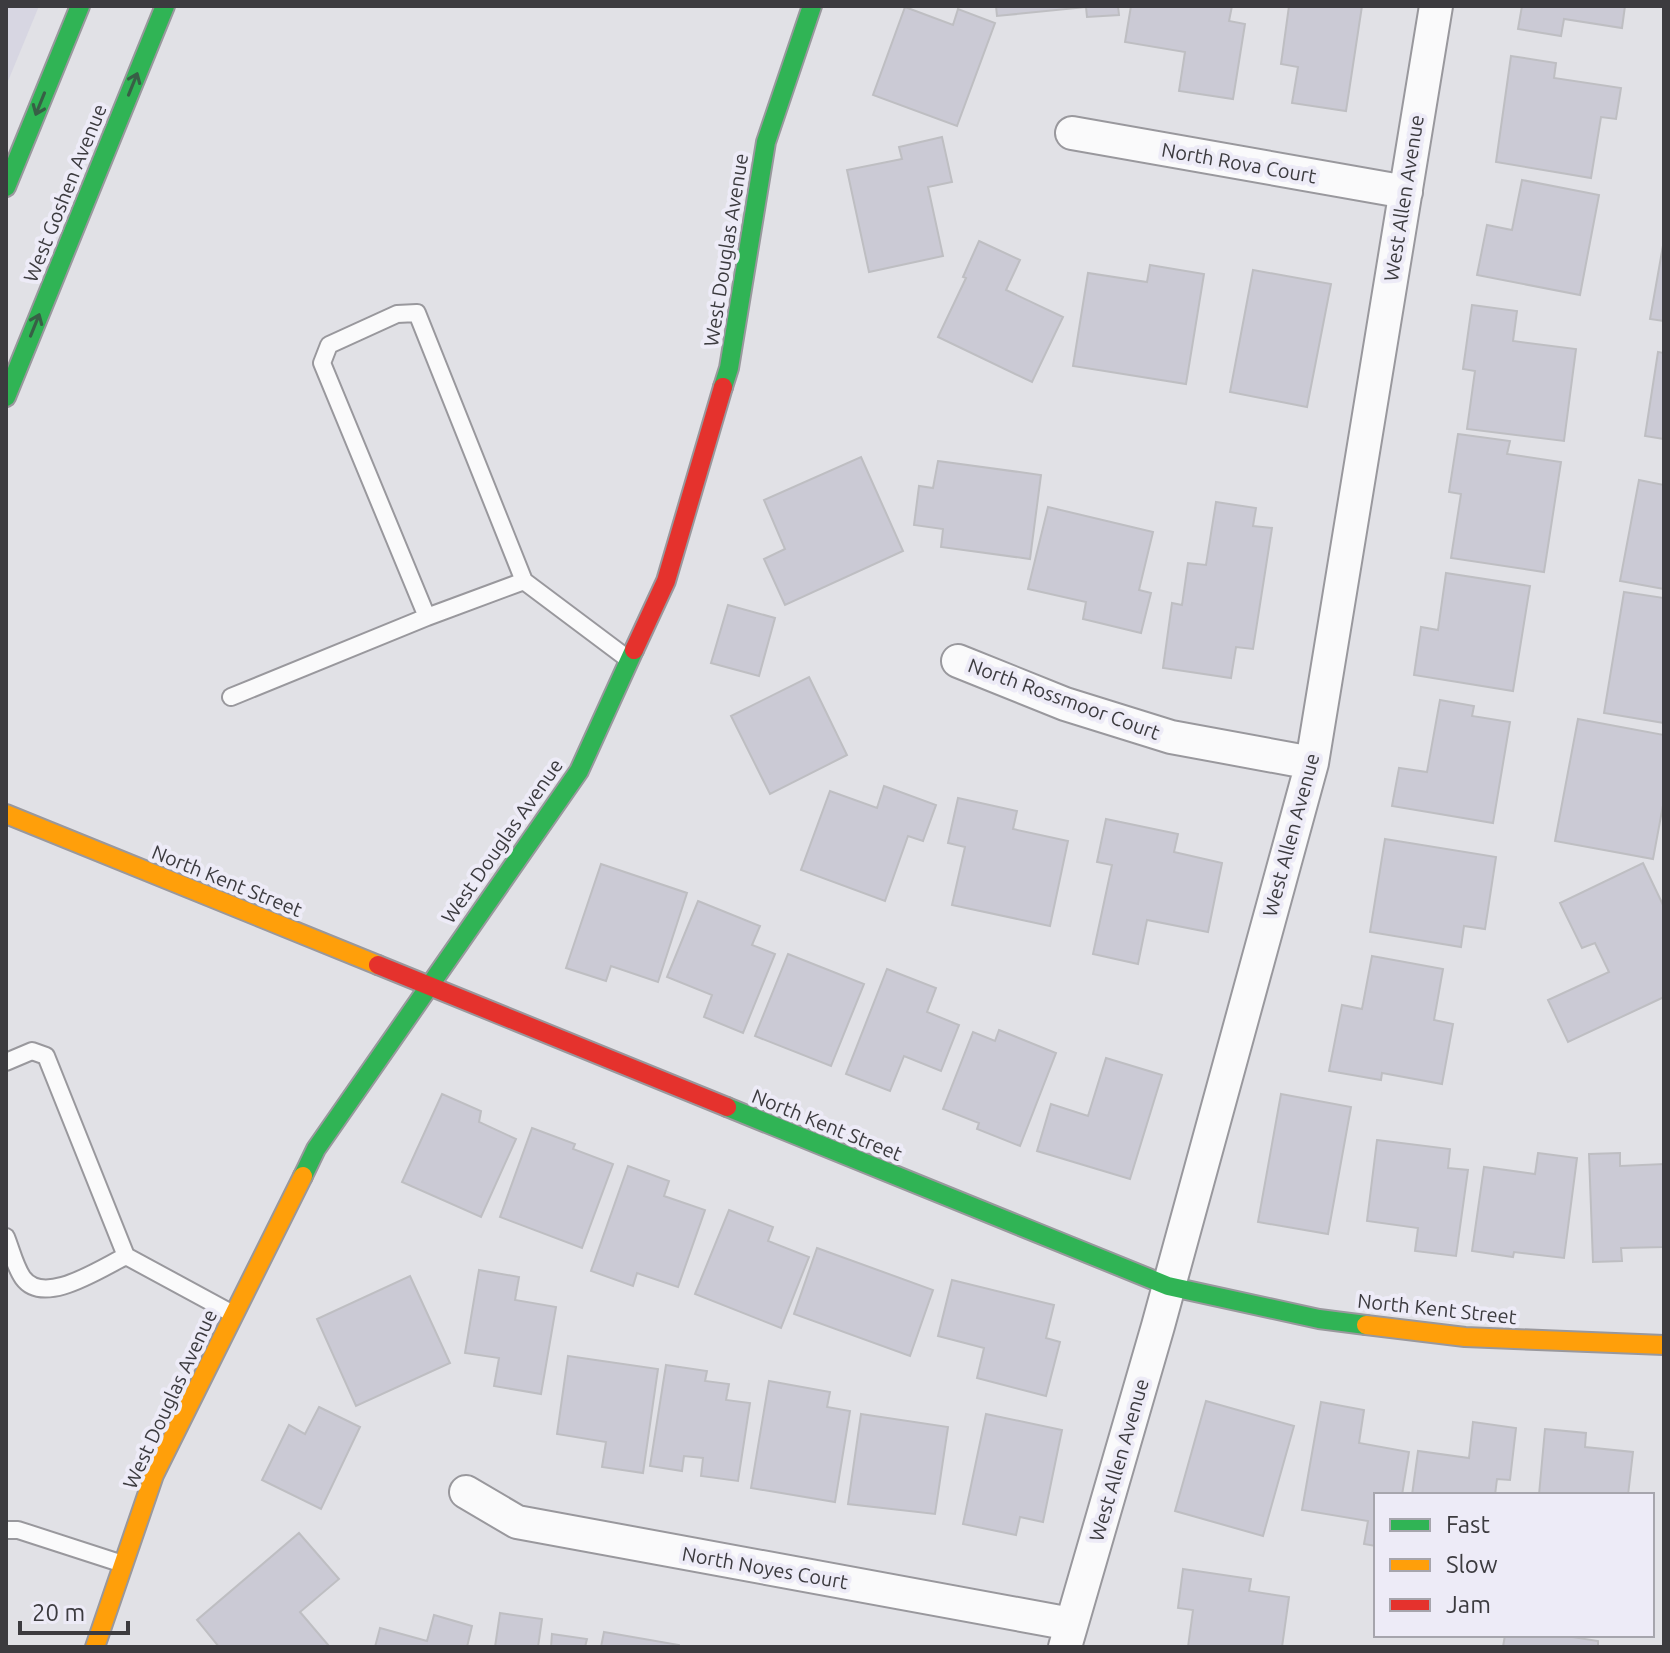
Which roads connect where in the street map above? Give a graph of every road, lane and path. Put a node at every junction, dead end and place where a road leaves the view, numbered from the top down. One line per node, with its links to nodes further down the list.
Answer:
1 (80, 6): 6 (street, one-way to 6)
2 (165, 6): 8 (street, West Goshen Avenue, one-way to 2)
3 (812, 6): 11 (street, West Douglas Avenue)
4 (1436, 6): 7 (street, West Allen Avenue)
5 (1072, 133): 7 (street, North Rova Court)
6 (6, 187)
7 (1406, 192): 14 (street, West Allen Avenue)
8 (6, 397)
9 (524, 581): 10 (lane); 10 (lane); 11 (lane)
10 (427, 617): 13 (lane)
11 (629, 660): 16 (street, West Douglas Avenue)
12 (958, 661): 14 (street, North Rossmoor Court)
13 (231, 697)
14 (1312, 763): 20 (street, West Allen Avenue)
15 (6, 814): 16 (street, North Kent Street)
16 (428, 986): 20 (street, North Kent Street); 21 (street, West Douglas Avenue)
17 (6, 1062): 19 (lane)
18 (6, 1237): 19 (lane)
19 (126, 1256): 21 (lane)
20 (1168, 1286): 22 (street, North Kent Street); 26 (street, West Allen Avenue)
21 (234, 1314): 25 (street, West Douglas Avenue)
22 (1664, 1345)
23 (466, 1492): 26 (street, North Noyes Court)
24 (6, 1530): 25 (lane)
25 (124, 1564): 27 (street, West Douglas Avenue)
26 (1068, 1635)
27 (95, 1647)

